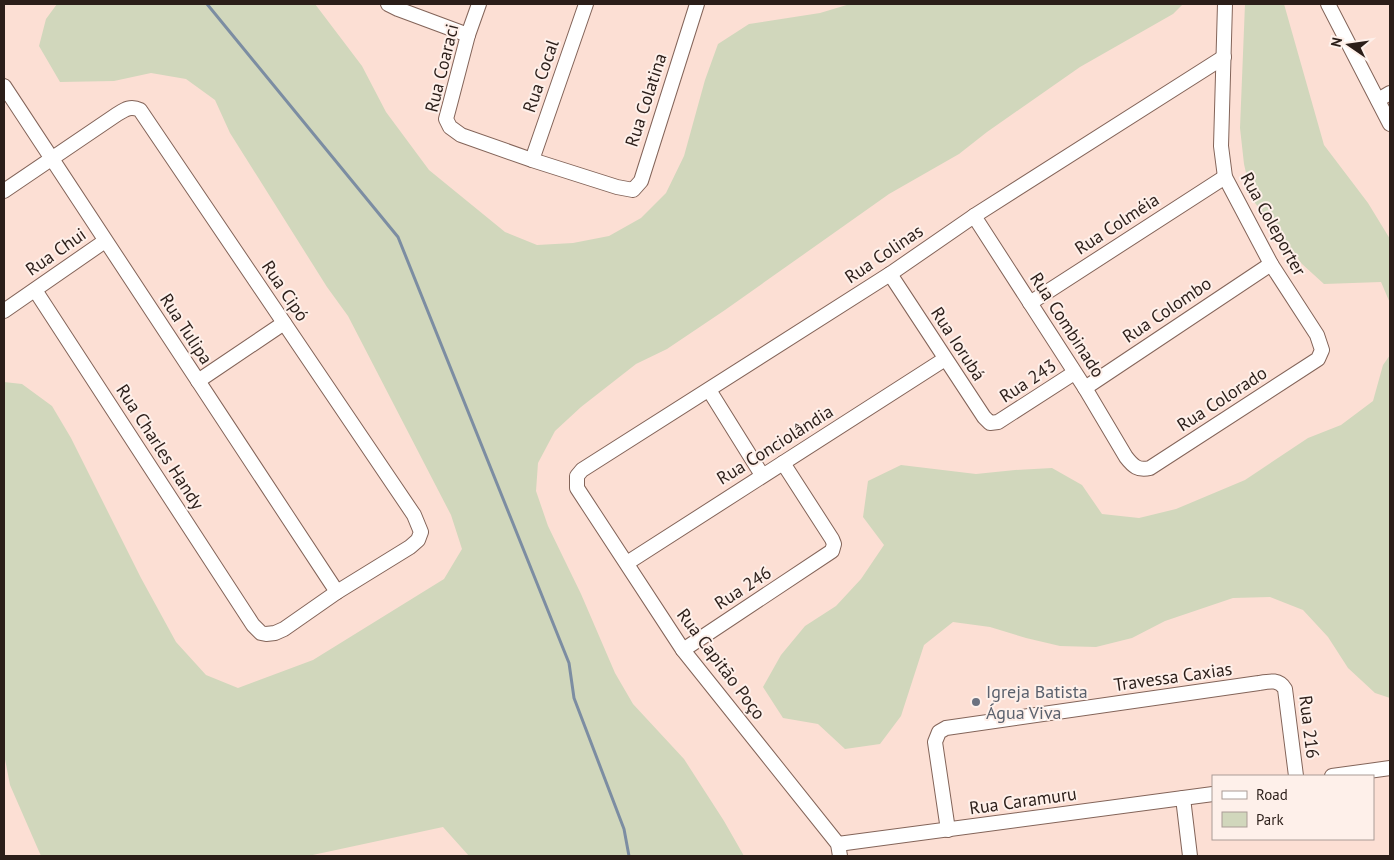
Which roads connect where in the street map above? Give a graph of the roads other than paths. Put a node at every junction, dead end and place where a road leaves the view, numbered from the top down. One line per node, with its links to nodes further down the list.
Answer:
1 (479, 4): 7 (street, Rua Coaraci)
2 (586, 4): 14 (street, Rua Cocal)
3 (697, 4): 14 (street, Rua Colatina)
4 (1225, 4): 8 (street, Rua Coleporter)
5 (1328, 4): 11 (street)
6 (393, 7): 7 (street)
7 (468, 35): 14 (street, Rua Coaraci)
8 (1224, 57): 15 (street, Rua Coleporter); 17 (street, Rua Colinas)
9 (4, 86): 13 (street, Rua Tulipa)
10 (1390, 93): 11 (street)
11 (1378, 100): 12 (street)
12 (1390, 124)
13 (52, 160): 16 (street); 18 (street, Rua Tulipa); 24 (street, Rua Cipó)
14 (532, 160)
15 (1225, 177): 19 (street, Rua Coleporter); 22 (street, Rua Colméia)
16 (4, 191)
17 (974, 216): 20 (street, Rua Colinas); 22 (street, Rua Combinado)
18 (105, 241): 21 (street, Rua Chui); 28 (street, Rua Tulipa)
19 (1270, 264): 25 (street, Rua Coleporter); 29 (street, Rua Colombo)
20 (890, 274): 26 (street, Rua Iorubá); 30 (street, Rua Colinas)
21 (35, 290): 23 (street, Rua Chui); 37 (street, Rua Charles Handy)
22 (1030, 303): 27 (street, Rua Combinado)
23 (4, 311)
24 (284, 323): 28 (street); 37 (street, Rua Cipó)
25 (1317, 335): 32 (street, Rua Colorado)
26 (945, 359): 31 (street, Rua Iorubá); 33 (street, Rua Conciolândia)
27 (1074, 373): 29 (street, Rua Combinado); 31 (street, Rua 243)
28 (198, 381): 37 (street, Rua Tulipa)
29 (1085, 388): 32 (street, Rua Combinado)
30 (709, 390): 34 (street); 35 (street, Rua Colinas)
31 (1002, 420)
32 (1126, 457)
33 (783, 463): 34 (street, Rua Conciolândia); 38 (street, Rua 246)
34 (762, 475): 36 (street, Rua Conciolândia)
35 (577, 488): 36 (street, Rua Capitão Poço)
36 (627, 563): 38 (street, Rua Capitão Poço)
37 (337, 592)
38 (683, 650): 46 (street, Rua Capitão Poço)
39 (1282, 684): 41 (street, Rua 216); 45 (street, Travessa Caxias)
40 (1390, 768): 42 (street)
41 (1296, 775)
42 (1339, 775)
43 (1212, 794): 44 (street, Rua Caramuru)
44 (1183, 798): 45 (street, Rua Caramuru); 47 (street)
45 (948, 830): 46 (street, Rua Caramuru)
46 (839, 850)
47 (1190, 856)

